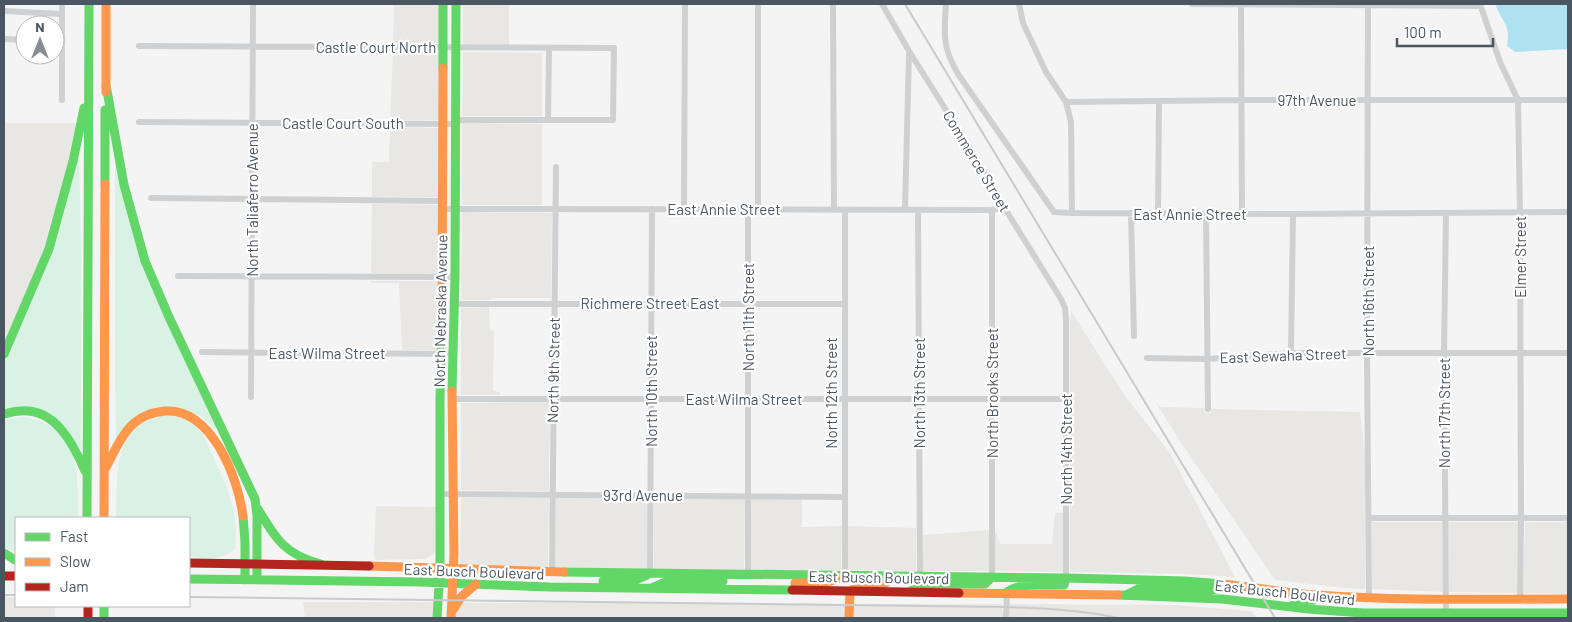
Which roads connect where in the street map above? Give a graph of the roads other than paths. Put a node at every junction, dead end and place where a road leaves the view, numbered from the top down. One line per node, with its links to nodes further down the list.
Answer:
1 (62, 4): 18 (street)
2 (89, 4): 26 (main road)
3 (106, 4): 27 (main road)
4 (253, 4): 20 (street, North Taliaferro Avenue)
5 (443, 4): 21 (main road, North Nebraska Avenue)
6 (456, 4): 22 (main road, North Nebraska Avenue)
7 (685, 4): 49 (street)
8 (758, 4): 51 (street)
9 (833, 4): 52 (street)
10 (882, 4): 24 (street, Commerce Street)
11 (946, 4): 60 (street, East Annie Street)
12 (1019, 4): 33 (street)
13 (1192, 4): 14 (street)
14 (1241, 4): 15 (street); 29 (street)
15 (1368, 5): 16 (street); 30 (street, North 16th Street)
16 (1480, 5): 31 (street, Elmer Street)
17 (4, 11): 18 (street)
18 (62, 14)
19 (139, 46): 20 (street, Castle Court North)
20 (253, 46): 21 (street, Castle Court North); 39 (street, North Taliaferro Avenue)
21 (443, 47): 22 (street, Castle Court North); 40 (main road, North Nebraska Avenue)
22 (456, 48): 23 (street, Castle Court North); 38 (main road, North Nebraska Avenue)
23 (549, 49): 35 (street); 36 (street, Castle Court North)
24 (909, 51): 45 (street, Commerce Street); 54 (street)
25 (60, 65): 28 (street)
26 (89, 82): 84 (main road); 104 (main road)
27 (106, 84): 103 (main road); 111 (main road)
28 (62, 100)
29 (1242, 100): 30 (street, 97th Avenue); 34 (street, 97th Avenue); 65 (street)
30 (1368, 100): 31 (street, 97th Avenue); 57 (street, North 16th Street)
31 (1518, 100): 32 (street, 97th Avenue); 58 (street, Elmer Street)
32 (1568, 100)
33 (1066, 102): 34 (street, 97th Avenue); 60 (street)
34 (1159, 102): 62 (street)
35 (548, 120): 36 (street, Castle Court South); 38 (street, Castle Court South)
36 (613, 120)
37 (139, 122): 39 (street, Castle Court South)
38 (456, 122): 40 (street, Castle Court South); 46 (main road, North Nebraska Avenue)
39 (253, 123): 40 (street, Castle Court South); 43 (street, North Taliaferro Avenue)
40 (442, 124): 44 (main road, North Nebraska Avenue)
41 (556, 167): 47 (street, North 9th Street)
42 (151, 198): 43 (street, East Annie Street)
43 (253, 199): 44 (street, East Annie Street); 68 (street, North Taliaferro Avenue)
44 (443, 205): 46 (street, East Annie Street); 70 (main road, North Nebraska Avenue)
45 (1004, 206): 56 (street, East Annie Street); 76 (street, Commerce Street)
46 (455, 209): 47 (street, East Annie Street); 69 (main road, North Nebraska Avenue)
47 (555, 209): 48 (street, East Annie Street); 71 (street, North 9th Street)
48 (652, 209): 49 (street, East Annie Street); 72 (street, North 10th Street)
49 (684, 209): 50 (street, East Annie Street)
50 (748, 209): 51 (street, East Annie Street); 74 (street, North 11th Street)
51 (758, 209): 52 (street, East Annie Street)
52 (834, 210): 53 (street, East Annie Street)
53 (845, 210): 54 (street, East Annie Street); 75 (street, North 12th Street)
54 (905, 210): 55 (street, East Annie Street)
55 (918, 210): 56 (street, East Annie Street); 96 (street, North 13th Street)
56 (992, 210): 97 (street, North Brooks Street)
57 (1368, 212): 63 (street, East Annie Street); 66 (street, East Annie Street); 79 (street, North 16th Street)
58 (1520, 212): 59 (street, East Annie Street); 63 (street, East Annie Street); 82 (street, Elmer Street)
59 (1568, 212)
60 (1072, 213): 61 (street, East Annie Street)
61 (1130, 213): 62 (street, East Annie Street); 77 (street)
62 (1158, 213): 64 (street, East Annie Street)
63 (1446, 213): 87 (street, North 17th Street)
64 (1206, 214): 65 (street, East Annie Street); 89 (street)
65 (1242, 214): 66 (street, East Annie Street)
66 (1293, 214): 81 (street)
67 (178, 276): 68 (street)
68 (252, 276): 70 (street); 80 (street, North Taliaferro Avenue)
69 (455, 277): 70 (street); 73 (main road, North Nebraska Avenue)
70 (442, 278): 85 (main road, North Nebraska Avenue)
71 (554, 303): 72 (street, Richmere Street East); 73 (street, Richmere Street East); 91 (street, North 9th Street)
72 (651, 303): 74 (street, Richmere Street East); 93 (street, North 10th Street)
73 (455, 304): 86 (main road, North Nebraska Avenue)
74 (748, 304): 75 (street, Richmere Street East); 94 (street, North 11th Street)
75 (845, 304): 95 (street, North 12th Street)
76 (1066, 319): 98 (street, North 14th Street)
77 (1134, 336)
78 (202, 352): 80 (street, East Wilma Street)
79 (1367, 352): 81 (street, East Sewaha Street); 87 (street, East Sewaha Street); 114 (street, North 16th Street)
80 (252, 353): 85 (street, East Wilma Street); 90 (street, North Taliaferro Avenue)
81 (1291, 353): 89 (street, East Sewaha Street)
82 (1521, 353): 83 (street, East Sewaha Street); 87 (street, East Sewaha Street); 116 (street, Elmer Street)
83 (1568, 353)
84 (4, 354)
85 (441, 354): 86 (street, East Wilma Street); 101 (main road, North Nebraska Avenue)
86 (453, 354): 92 (main road, North Nebraska Avenue)
87 (1444, 354): 115 (street, North 17th Street)
88 (1147, 358): 89 (street, East Sewaha Street)
89 (1207, 359): 99 (street)
90 (251, 397)
91 (553, 398): 92 (street, East Wilma Street); 93 (street, East Wilma Street); 107 (street, North 9th Street)
92 (452, 399): 102 (main road, North Nebraska Avenue)
93 (651, 399): 94 (street, East Wilma Street); 108 (street, North 10th Street)
94 (748, 399): 95 (street, East Wilma Street); 109 (street, North 11th Street)
95 (845, 399): 96 (street, East Wilma Street); 110 (street, North 12th Street)
96 (920, 399): 97 (street, East Wilma Street); 131 (street, North 13th Street)
97 (993, 399): 98 (street, East Wilma Street); 132 (street, North Brooks Street)
98 (1066, 399): 133 (street, North 14th Street)
99 (1208, 409)
100 (4, 414): 104 (main road)
101 (440, 414): 102 (main road); 105 (main road, North Nebraska Avenue)
102 (453, 450): 106 (main road, North Nebraska Avenue)
103 (105, 470): 113 (main road); 121 (main road)
104 (87, 477): 112 (main road)
105 (440, 494): 106 (street, 93rd Avenue); 124 (main road, North Nebraska Avenue)
106 (454, 494): 107 (street, 93rd Avenue); 125 (main road, North Nebraska Avenue)
107 (552, 494): 108 (street, 93rd Avenue); 126 (street, North 9th Street)
108 (651, 495): 109 (street, 93rd Avenue); 127 (street, North 10th Street)
109 (748, 495): 110 (street, 93rd Avenue); 129 (street, North 11th Street)
110 (845, 497): 130 (street, North 12th Street)
111 (257, 506): 122 (main road); 123 (main road)
112 (88, 517)
113 (104, 517)
114 (1368, 518): 115 (street); 149 (street, North 16th Street)
115 (1445, 518): 116 (street); 150 (street, North 17th Street)
116 (1521, 518): 117 (street); 151 (street, Elmer Street)
117 (1568, 518)
118 (4, 553): 119 (main road)
119 (15, 559)
120 (190, 563): 121 (main road, East Busch Boulevard)
121 (245, 564): 122 (main road, East Busch Boulevard); 135 (main road)
122 (257, 564): 123 (main road, East Busch Boulevard); 136 (main road)
123 (321, 564): 124 (main road, East Busch Boulevard)
124 (440, 568): 125 (main road, East Busch Boulevard); 137 (main road, North Nebraska Avenue)
125 (454, 569): 126 (main road, East Busch Boulevard); 138 (main road, North Nebraska Avenue)
126 (552, 572): 127 (main road, East Busch Boulevard)
127 (650, 573): 128 (main road, East Busch Boulevard); 141 (main road)
128 (738, 574): 129 (main road, East Busch Boulevard); 142 (main road)
129 (748, 574): 130 (main road, East Busch Boulevard)
130 (845, 576): 131 (main road, East Busch Boulevard); 143 (main road)
131 (920, 577): 132 (main road, East Busch Boulevard); 144 (main road)
132 (992, 577): 133 (main road, East Busch Boulevard); 145 (main road)
133 (1066, 578): 140 (main road, East Busch Boulevard); 146 (main road)
134 (190, 579): 135 (main road, East Busch Boulevard)
135 (245, 580): 136 (main road, East Busch Boulevard)
136 (257, 580): 137 (main road, East Busch Boulevard)
137 (438, 583): 138 (main road, East Busch Boulevard); 159 (main road, North Nebraska Avenue)
138 (452, 583): 139 (main road, East Busch Boulevard); 158 (main road, North Nebraska Avenue)
139 (476, 584): 141 (main road, East Busch Boulevard); 158 (main road)
140 (1223, 584): 147 (main road); 148 (main road, East Busch Boulevard)
141 (550, 587): 142 (main road, East Busch Boulevard)
142 (651, 588): 143 (main road, East Busch Boulevard)
143 (762, 589): 144 (main road, East Busch Boulevard)
144 (850, 591): 145 (main road, East Busch Boulevard); 160 (main road)
145 (905, 592): 146 (main road, East Busch Boulevard)
146 (1007, 593): 147 (main road, East Busch Boulevard); 161 (street)
147 (1127, 595): 154 (main road, East Busch Boulevard)
148 (1351, 597): 149 (main road, East Busch Boulevard); 154 (main road)
149 (1369, 598): 150 (main road, East Busch Boulevard)
150 (1446, 598): 151 (main road, East Busch Boulevard); 155 (street, North 17th Street)
151 (1520, 599): 152 (main road, East Busch Boulevard)
152 (1568, 599)
153 (1568, 605): 156 (main road)
154 (1292, 607): 155 (main road, East Busch Boulevard)
155 (1446, 613): 156 (main road, East Busch Boulevard)
156 (1527, 613): 157 (main road, East Busch Boulevard)
157 (1568, 613)
158 (451, 616)
159 (437, 618)
160 (849, 618)
161 (1006, 618)

